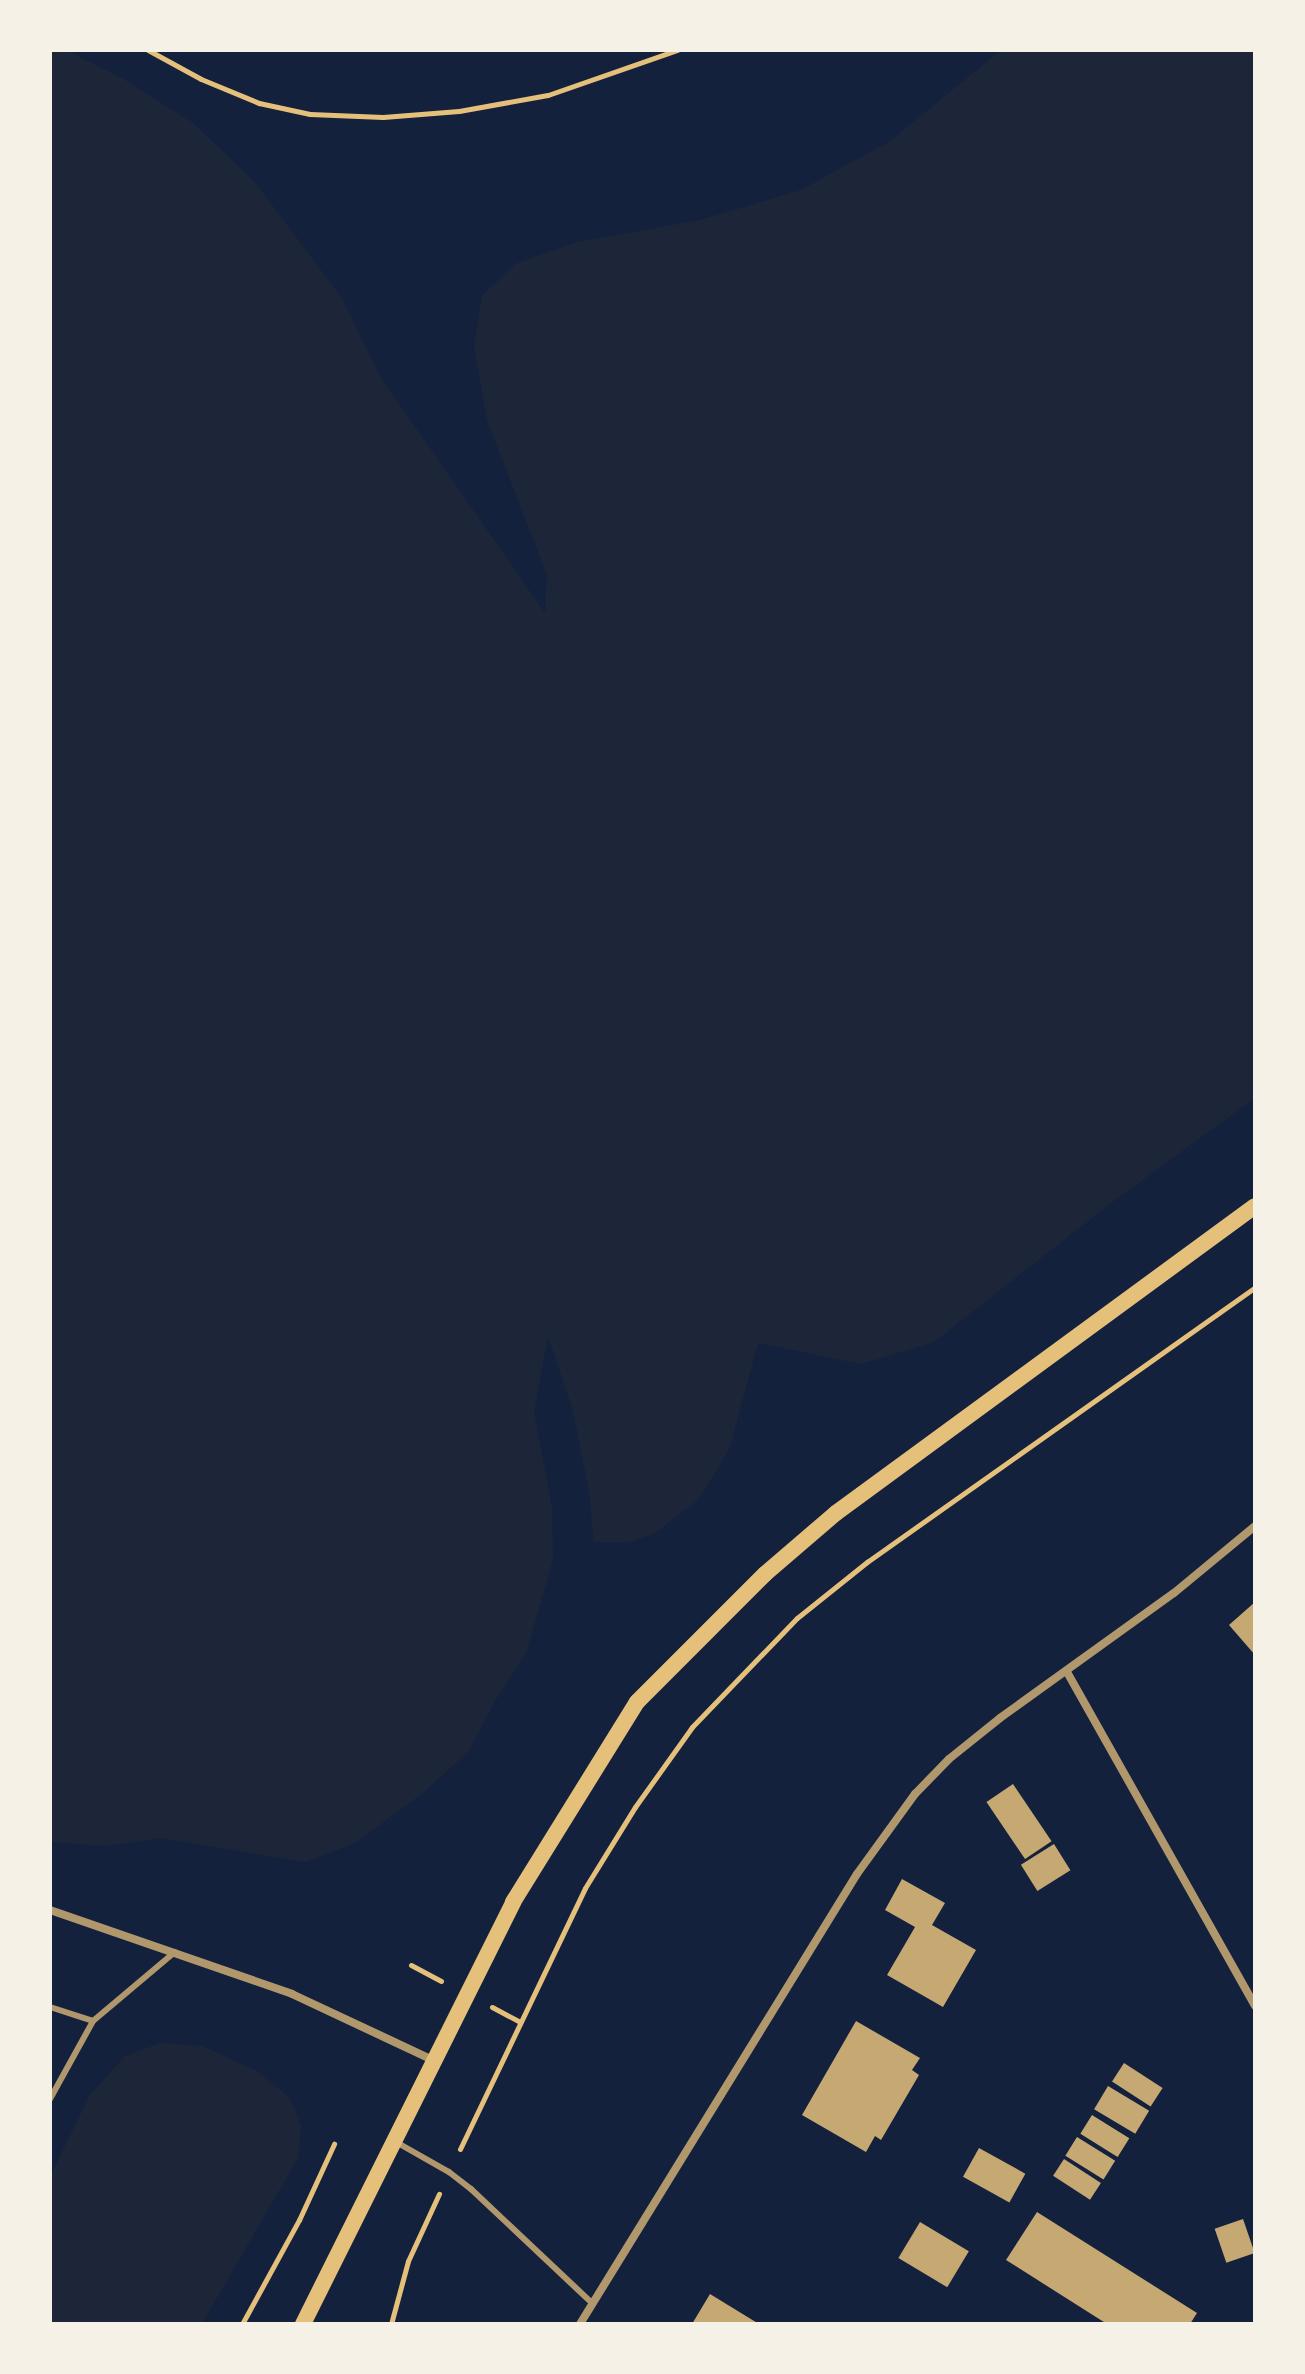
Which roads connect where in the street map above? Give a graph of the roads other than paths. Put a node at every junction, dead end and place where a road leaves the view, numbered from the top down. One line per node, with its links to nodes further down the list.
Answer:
1 (1255, 1206): 9 (main road)
2 (1255, 1526): 3 (street)
3 (1067, 1672): 6 (street); 12 (street)
4 (50, 1910): 5 (street)
5 (175, 1952): 8 (lane); 9 (street)
6 (1255, 2006)
7 (50, 2007): 8 (lane)
8 (93, 2021): 10 (lane)
9 (435, 2061): 11 (main road)
10 (50, 2099)
11 (396, 2142): 12 (lane); 13 (main road)
12 (592, 2303): 14 (street)
13 (303, 2324)
14 (580, 2324)

